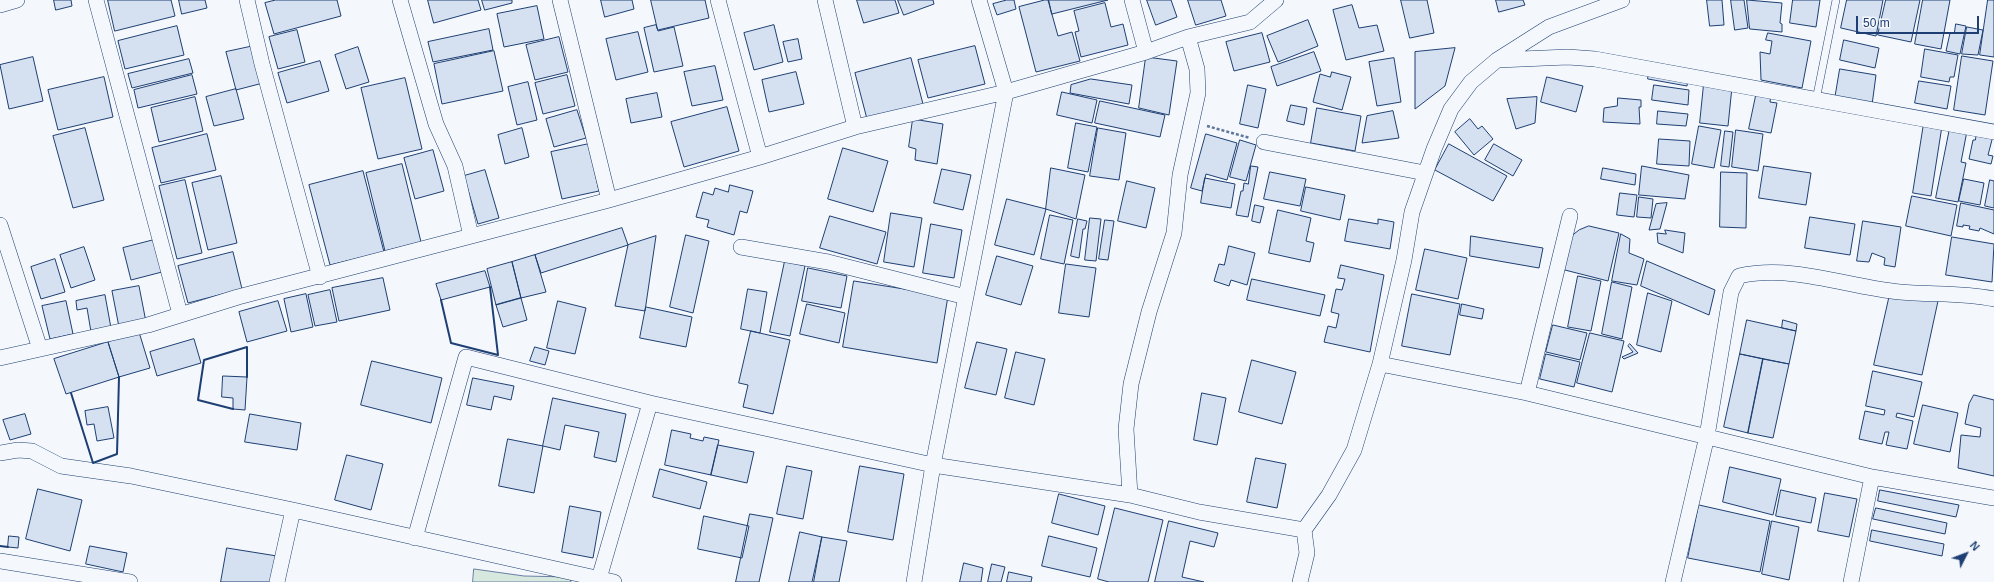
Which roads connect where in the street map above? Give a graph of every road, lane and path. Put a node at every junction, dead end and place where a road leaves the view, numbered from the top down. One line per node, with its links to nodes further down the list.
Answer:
1 (17, 0): 13 (street)
2 (96, 0): 33 (street)
3 (247, 0): 30 (street)
4 (400, 0): 28 (street)
5 (560, 0): 25 (street)
6 (718, 0): 23 (street)
7 (824, 0): 20 (street)
8 (979, 0): 17 (street)
9 (1132, 0): 15 (street)
10 (1276, 0): 14 (street)
11 (1622, 0): 16 (street)
12 (1836, 0): 18 (lane)
13 (0, 5)
14 (1188, 37): 15 (street); 19 (street)
15 (1146, 52): 17 (street)
16 (1497, 60): 18 (street); 24 (street)
17 (1006, 92): 20 (street); 31 (street)
18 (1816, 100): 21 (street)
19 (1193, 122): 22 (path); 43 (street)
20 (856, 127): 23 (street)
21 (1994, 132)
22 (1264, 142): 24 (street)
23 (760, 158): 25 (street)
24 (1425, 174): 36 (street)
25 (609, 200): 28 (street)
26 (1570, 216): 37 (street)
27 (0, 225): 34 (street)
28 (472, 236): 30 (street)
29 (741, 246): 31 (street)
30 (320, 277): 33 (street)
31 (966, 297): 41 (street)
32 (1994, 299): 39 (street)
33 (180, 314): 34 (street)
34 (40, 349): 35 (street)
35 (0, 358)
36 (1380, 364): 37 (street); 46 (street)
37 (1528, 393): 39 (street)
38 (650, 403): 41 (street); 47 (street); 49 (street)
39 (1707, 436): 42 (street); 55 (street)
40 (0, 453): 45 (street)
41 (933, 465): 43 (street); 53 (street)
42 (1872, 477): 44 (street); 56 (street)
43 (1130, 495): 46 (street)
44 (1994, 498)
45 (293, 510): 47 (street); 51 (street)
46 (1304, 530): 54 (street)
47 (415, 538): 49 (street)
48 (0, 561): 50 (street)
49 (598, 580): 52 (street)
50 (130, 582)
51 (276, 582)
52 (614, 582)
53 (914, 582)
54 (1300, 582)
55 (1673, 582)
56 (1851, 582)

